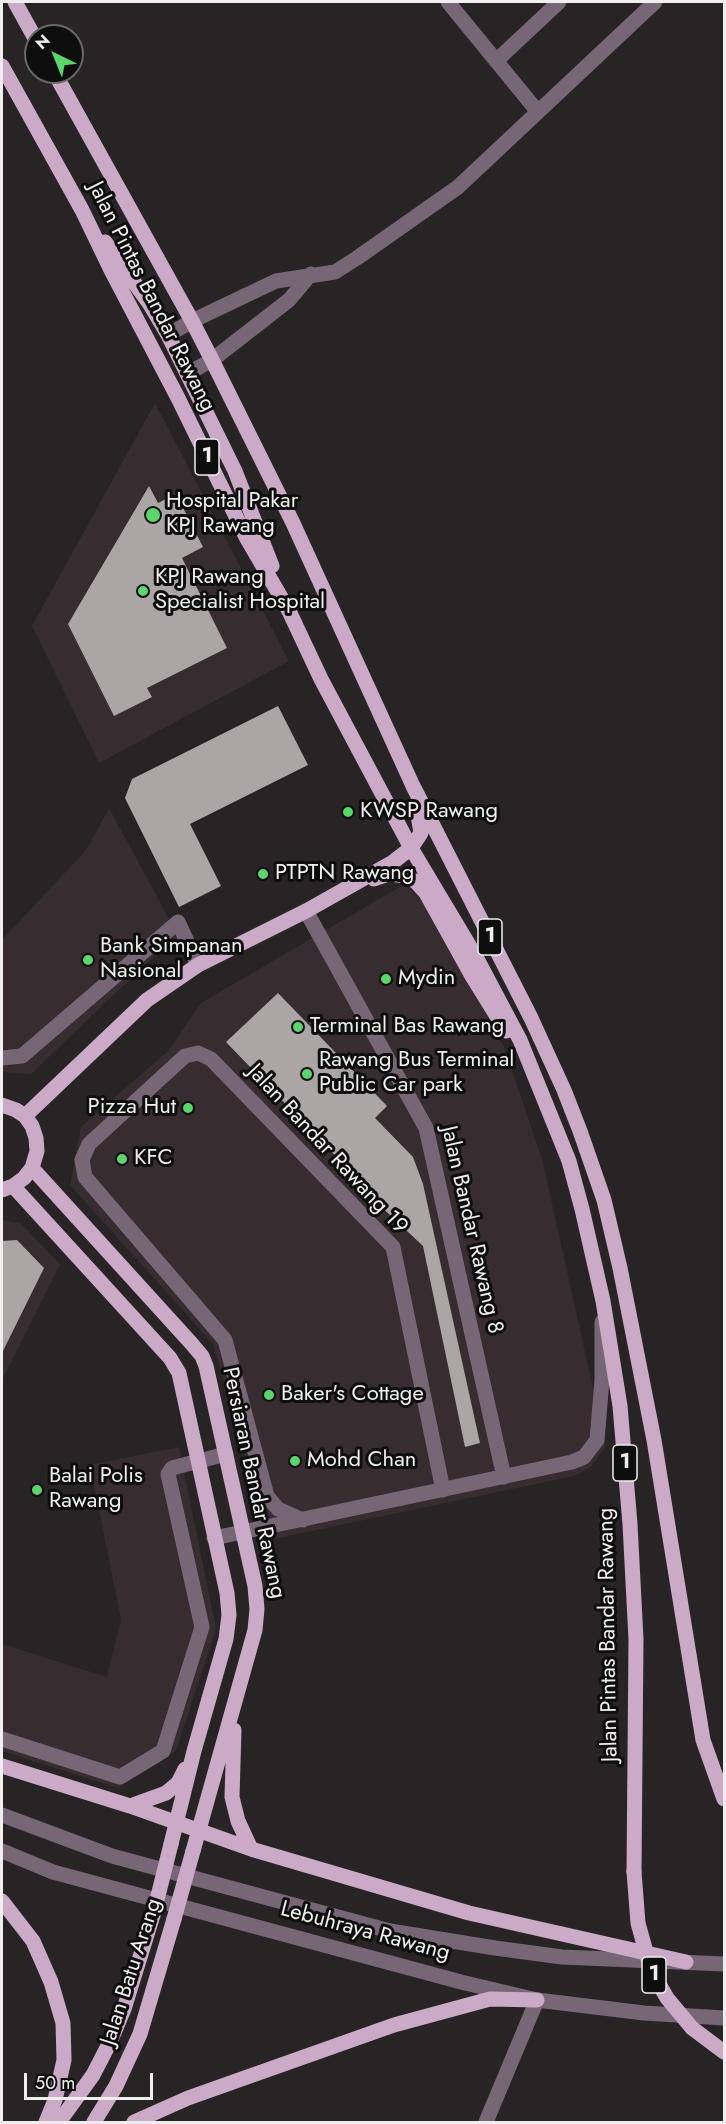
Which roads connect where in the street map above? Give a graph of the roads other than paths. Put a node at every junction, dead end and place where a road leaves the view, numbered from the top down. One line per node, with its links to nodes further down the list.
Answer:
1 (15, 2): 5 (main road)
2 (448, 2): 6 (street)
3 (559, 2): 6 (street)
4 (655, 2): 9 (street)
5 (27, 24)
6 (496, 61): 9 (street)
7 (2, 66): 10 (main road, Jalan Pintas Bandar Rawang / 1)
8 (61, 84): 12 (main road, Jalan Pintas Bandar Rawang / 1)
9 (538, 112): 11 (street)
10 (82, 210): 13 (main road); 16 (main road, Jalan Pintas Bandar Rawang / 1)
11 (311, 274): 12 (street); 14 (street)
12 (192, 321): 13 (street); 14 (main road, Jalan Pintas Bandar Rawang / 1)
13 (168, 335): 15 (main road)
14 (212, 360): 15 (street); 17 (main road, Jalan Pintas Bandar Rawang / 1)
15 (187, 374): 16 (main road)
16 (290, 611): 18 (main road, Jalan Pintas Bandar Rawang / 1)
17 (413, 786): 18 (main road); 40 (main road, Jalan Pintas Bandar Rawang / 1)
18 (411, 848): 19 (main road); 23 (main road, Jalan Pintas Bandar Rawang / 1)
19 (348, 888): 20 (main road); 23 (main road)
20 (306, 911): 21 (main road); 31 (street, Jalan Bandar Rawang 8)
21 (198, 964): 22 (street); 25 (main road)
22 (2, 1058)
23 (532, 1067): 28 (main road, Jalan Pintas Bandar Rawang / 1)
24 (2, 1105): 25 (main road)
25 (25, 1116): 26 (main road)
26 (32, 1168): 27 (main road); 29 (main road, Persiaran Bandar Rawang)
27 (7, 1188): 30 (main road)
28 (603, 1301): 31 (street); 52 (main road, Jalan Pintas Bandar Rawang / 1, bridge)
29 (226, 1454): 30 (street); 34 (main road, Persiaran Bandar Rawang)
30 (197, 1461): 35 (main road); 37 (street)
31 (504, 1477): 32 (street)
32 (443, 1490): 33 (street); 33 (street, Jalan Bandar Rawang 19)
33 (303, 1520): 34 (street)
34 (243, 1532): 35 (street); 36 (main road, Persiaran Bandar Rawang)
35 (214, 1538): 38 (main road)
36 (235, 1703): 44 (main road, Persiaran Bandar Rawang); 45 (main road)
37 (2, 1739)
38 (194, 1751): 41 (main road); 43 (main road)
39 (2, 1766): 41 (main road)
40 (724, 1799)
41 (130, 1806): 43 (main road)
42 (2, 1815): 48 (street, Lebuhraya Rawang)
43 (176, 1822): 44 (main road); 54 (main road, bridge)
44 (199, 1830): 45 (main road); 55 (main road, Jalan Batu Arang, bridge)
45 (251, 1849): 48 (main road)
46 (2, 1851): 50 (street, Lebuhraya Rawang)
47 (2, 1901): 53 (main road)
48 (686, 1962): 49 (street, Lebuhraya Rawang)
49 (724, 1964)
50 (537, 2000): 51 (street, Lebuhraya Rawang); 56 (main road); 57 (street)
51 (724, 2018)
52 (724, 2052)
53 (46, 2122)
54 (59, 2122)
55 (94, 2122)
56 (134, 2122)
57 (486, 2122)

